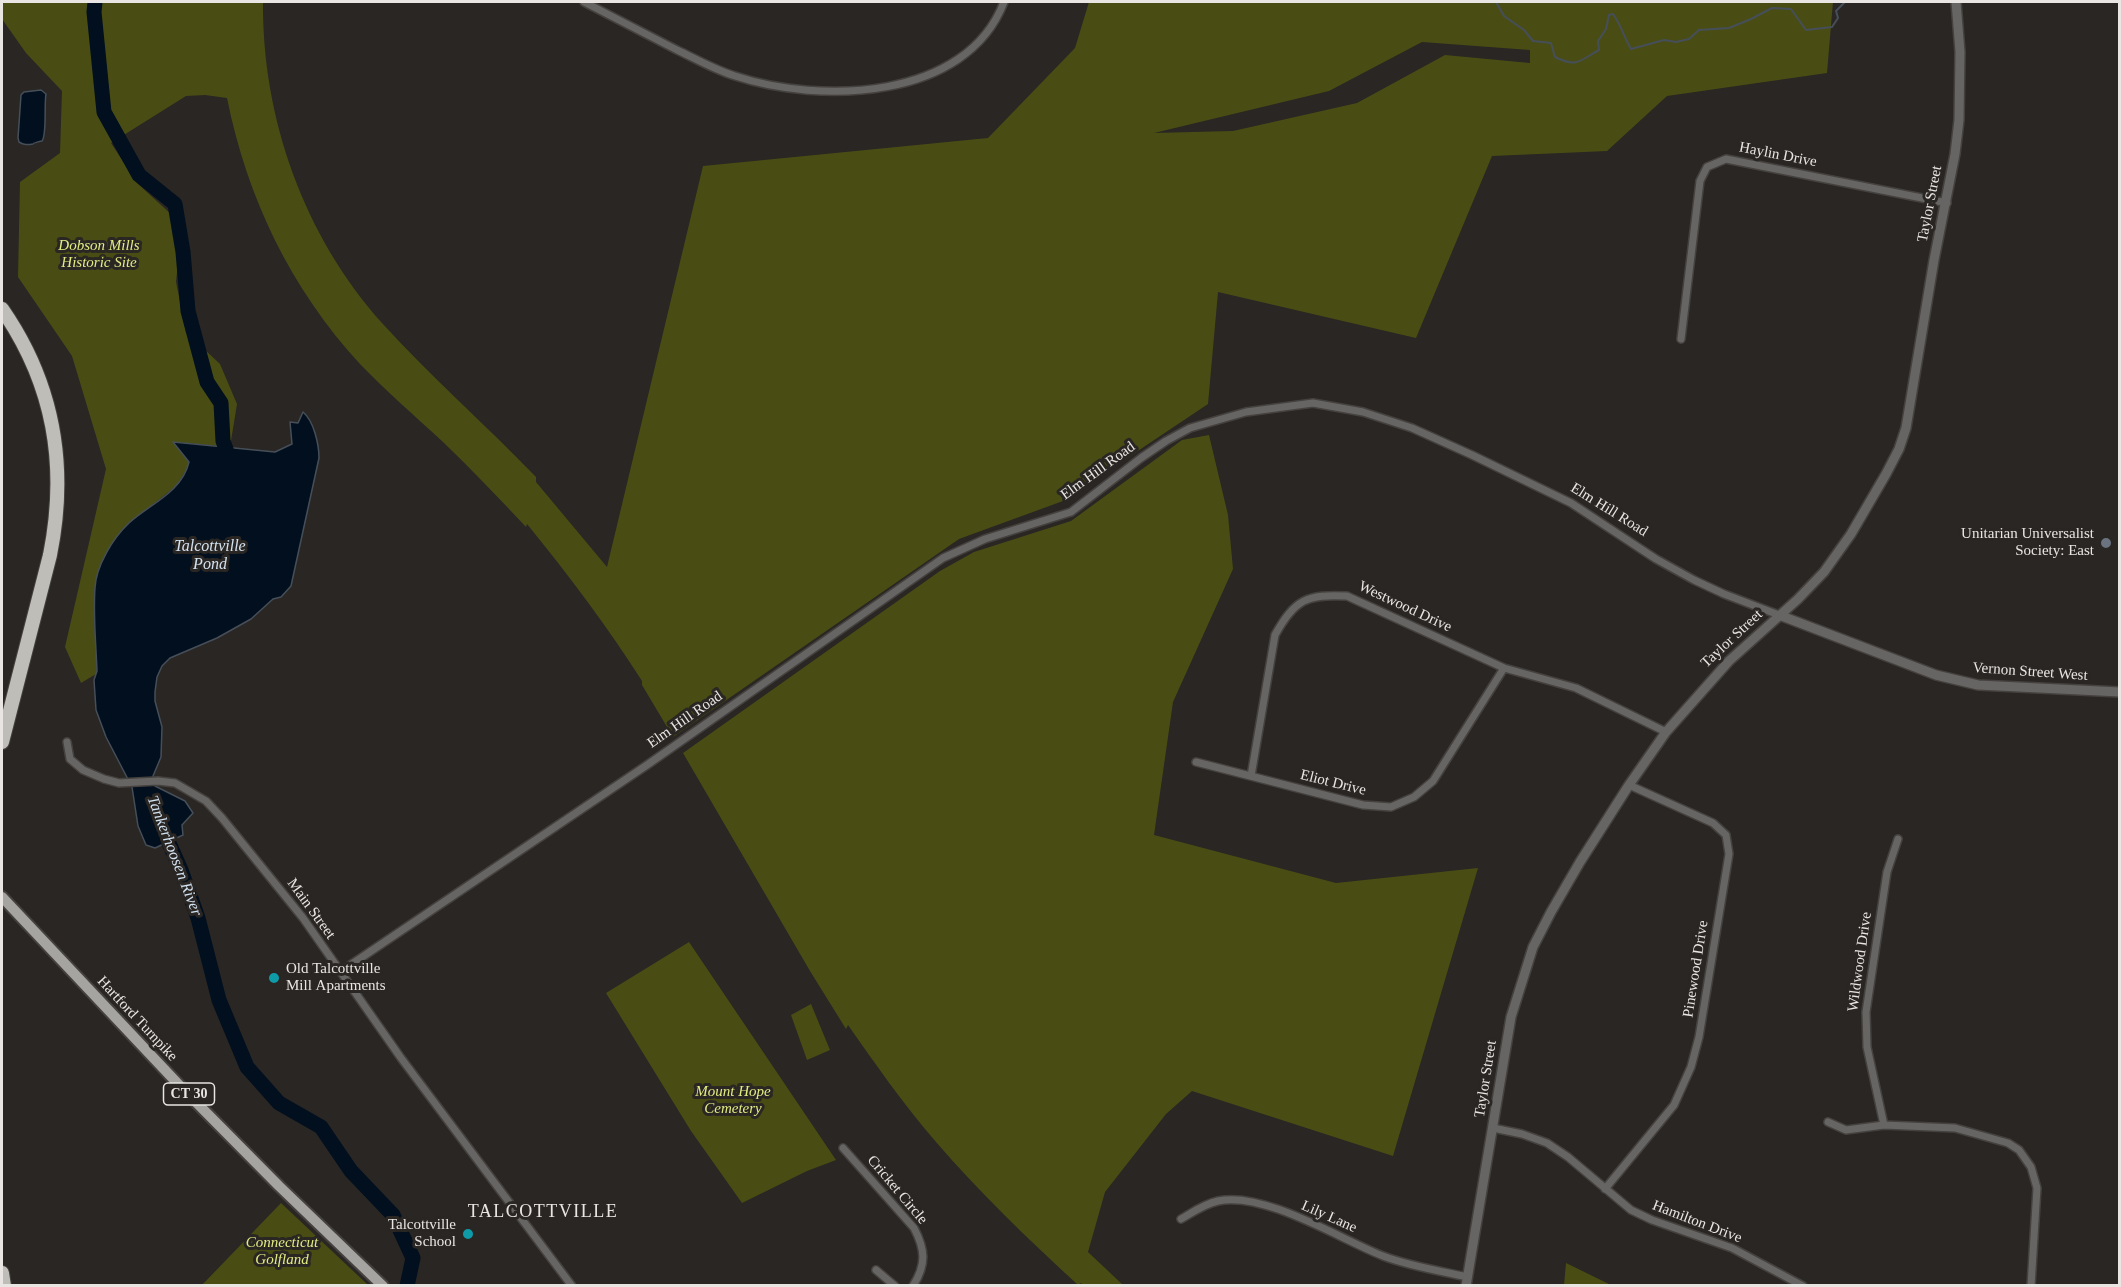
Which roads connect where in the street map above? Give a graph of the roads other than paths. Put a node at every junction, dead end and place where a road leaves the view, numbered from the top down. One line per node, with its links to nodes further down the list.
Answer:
1 (584, 2): 2 (street)
2 (1004, 2)
3 (1956, 2): 4 (street, Taylor Street)
4 (1947, 203): 6 (street, Haylin Drive); 7 (street, Taylor Street)
5 (2, 309): 12 (highway)
6 (1681, 339)
7 (1779, 615): 8 (street, Elm Hill Road); 11 (street, Taylor Street); 19 (street, Elm Hill Road)
8 (1872, 650): 10 (street, Vernon Street West)
9 (1504, 668): 11 (street, Westwood Drive); 15 (street, Eliot Drive); 15 (street, Westwood Drive)
10 (2120, 692)
11 (1666, 732): 16 (street, Taylor Street)
12 (2, 742)
13 (67, 742): 19 (street, Main Street)
14 (1196, 762): 15 (street, Eliot Drive)
15 (1251, 776)
16 (1629, 785): 22 (street, Taylor Street); 24 (street, Pinewood Drive)
17 (1898, 839): 21 (street, Wildwood Drive)
18 (2, 897): 30 (main road, Hartford Turnpike / CT 30)
19 (340, 972): 31 (street, Main Street)
20 (1828, 1122): 21 (street)
21 (1884, 1125): 35 (street)
22 (1493, 1128): 24 (street, Hamilton Drive); 28 (street, Taylor Street)
23 (843, 1148): 33 (street, Cricket Circle)
24 (1605, 1189): 34 (street, Hamilton Drive)
25 (1181, 1219): 28 (street, Lily Lane)
26 (876, 1270): 32 (street)
27 (2, 1273): 29 (highway)
28 (1467, 1281)
29 (4, 1286)
30 (383, 1286)
31 (572, 1286)
32 (895, 1286)
33 (913, 1286)
34 (1803, 1286)
35 (2031, 1286)

